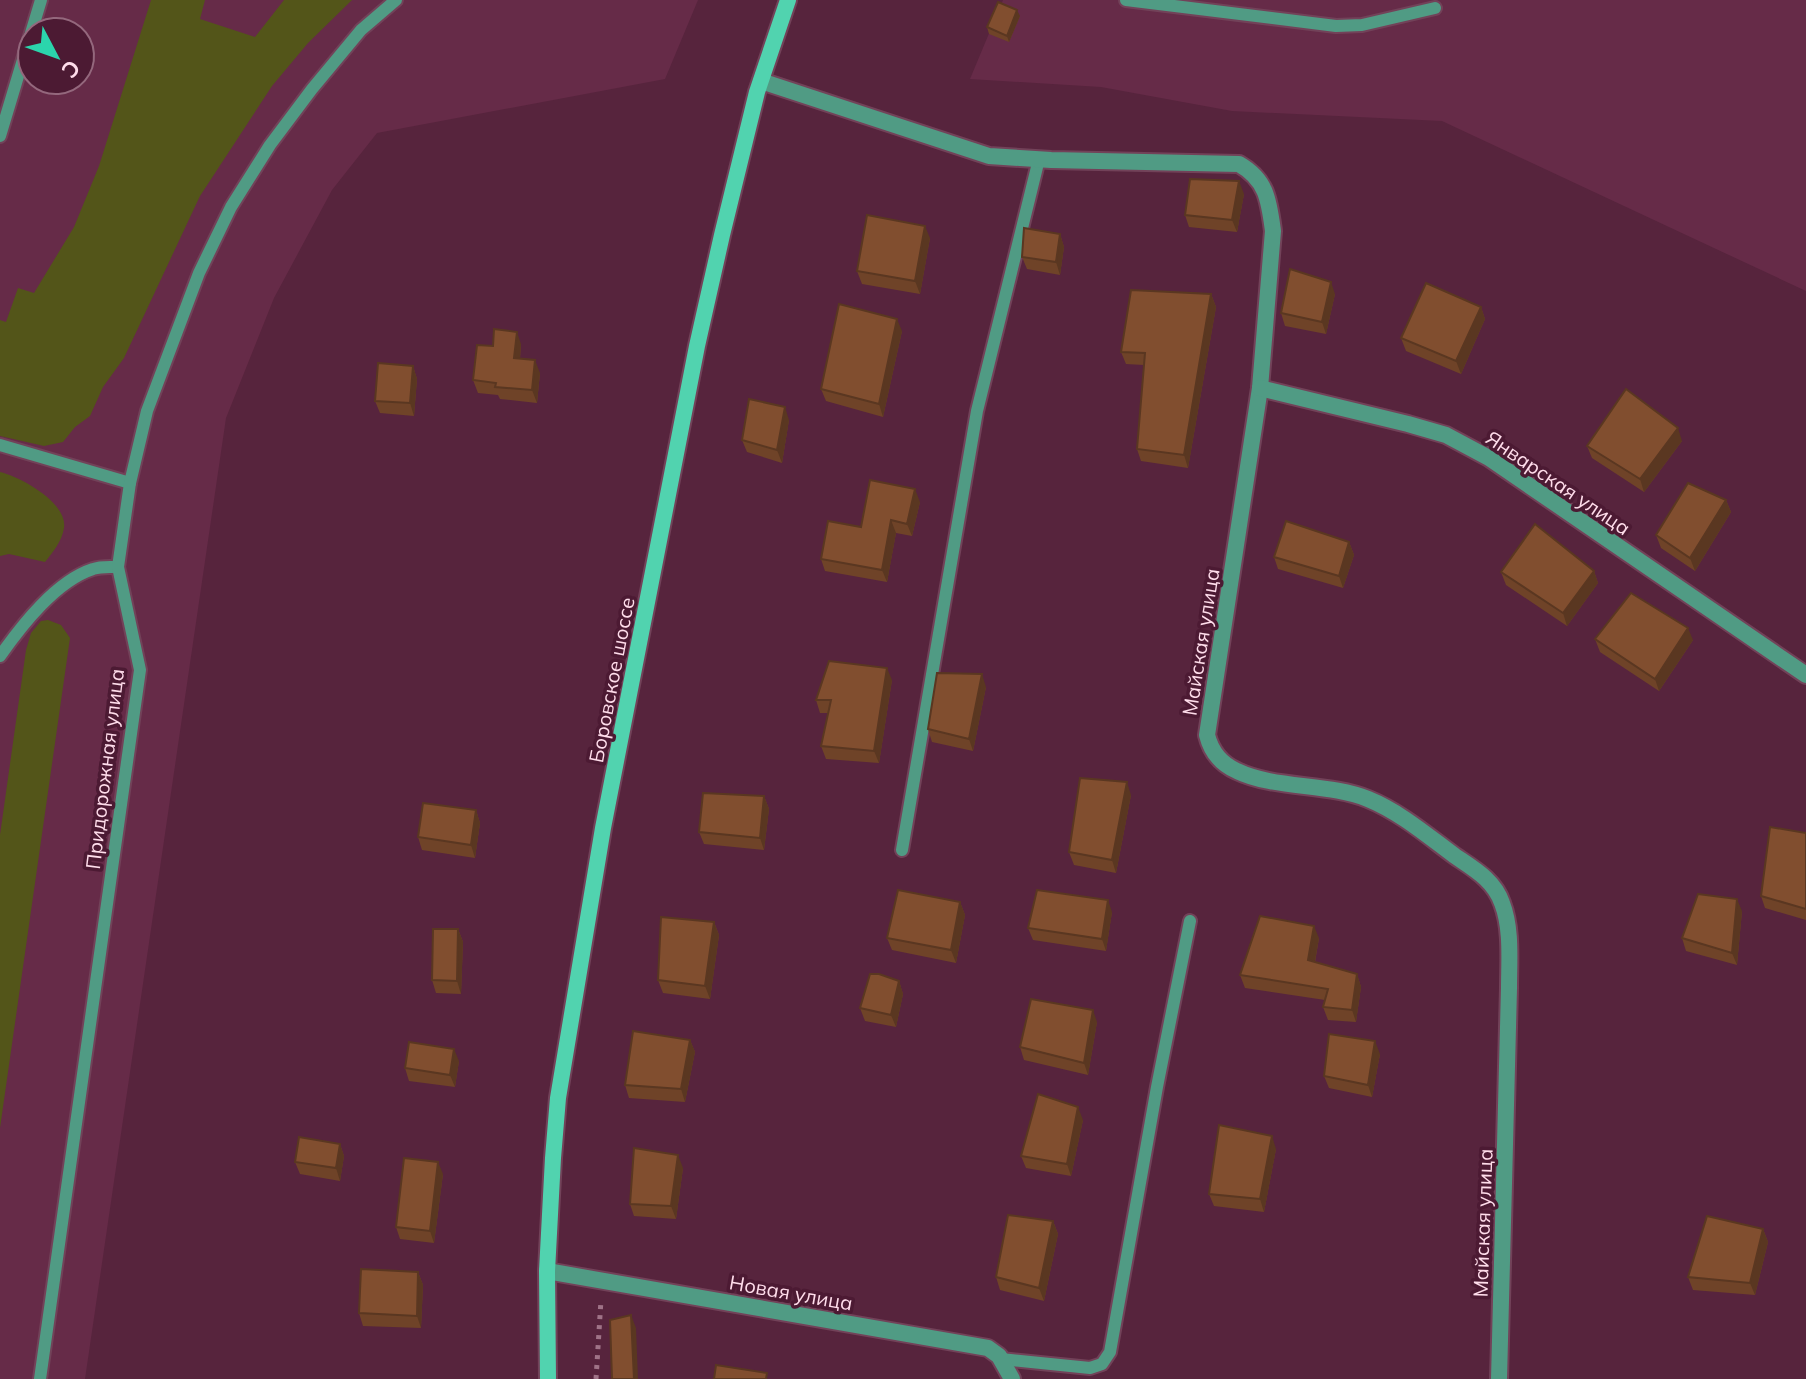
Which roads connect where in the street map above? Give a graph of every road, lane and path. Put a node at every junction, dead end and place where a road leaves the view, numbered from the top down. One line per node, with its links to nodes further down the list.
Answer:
1 (41, 0): 7 (lane)
2 (396, 0): 11 (lane, Придорожная улица)
3 (788, 0): 6 (main road, Боровское шоссе)
4 (1126, 0): 5 (lane)
5 (1435, 8)
6 (761, 81): 8 (street); 17 (main road, Боровское шоссе)
7 (0, 136)
8 (1039, 159): 9 (street, Майская улица); 15 (lane)
9 (1260, 388): 14 (street, Январская улица); 24 (street, Майская улица)
10 (0, 445): 11 (lane)
11 (130, 483): 12 (lane, Придорожная улица)
12 (118, 567): 13 (lane); 20 (lane, Придорожная улица)
13 (0, 656)
14 (1806, 675)
15 (902, 850)
16 (1190, 921): 19 (lane)
17 (547, 1271): 18 (street, Новая улица); 21 (main road, Боровское шоссе)
18 (602, 1280): 19 (street, Новая улица); 22 (path)
19 (1001, 1359): 23 (street)
20 (40, 1379)
21 (548, 1379)
22 (596, 1379)
23 (1012, 1379)
24 (1499, 1379)

